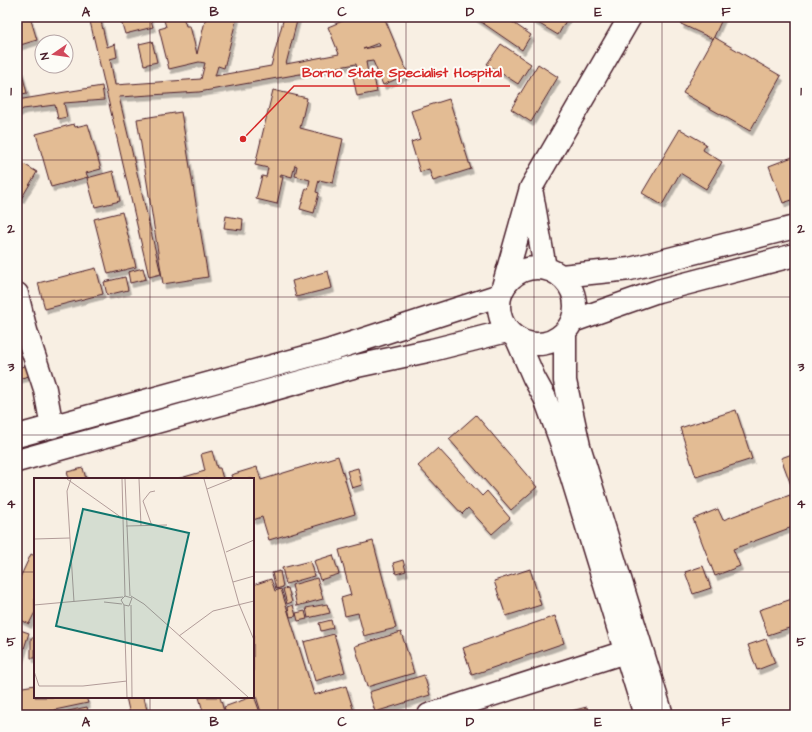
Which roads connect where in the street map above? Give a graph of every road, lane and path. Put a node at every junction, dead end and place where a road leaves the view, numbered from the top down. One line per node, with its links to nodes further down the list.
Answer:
1 (630, 17): 2 (main road)
2 (531, 188): 5 (main road); 6 (main road)
3 (795, 227): 5 (main road)
4 (795, 255): 8 (main road)
5 (553, 272): 6 (main road); 8 (main road)
6 (501, 291): 10 (main road); 11 (main road)
7 (17, 294): 9 (main road)
8 (569, 327): 10 (main road); 17 (main road)
9 (22, 332): 11 (main road)
10 (512, 335): 13 (main road); 14 (main road)
11 (52, 427): 12 (main road)
12 (17, 436)
13 (17, 461)
14 (625, 652): 15 (main road); 16 (main road)
15 (429, 715)
16 (645, 715)
17 (662, 715)

